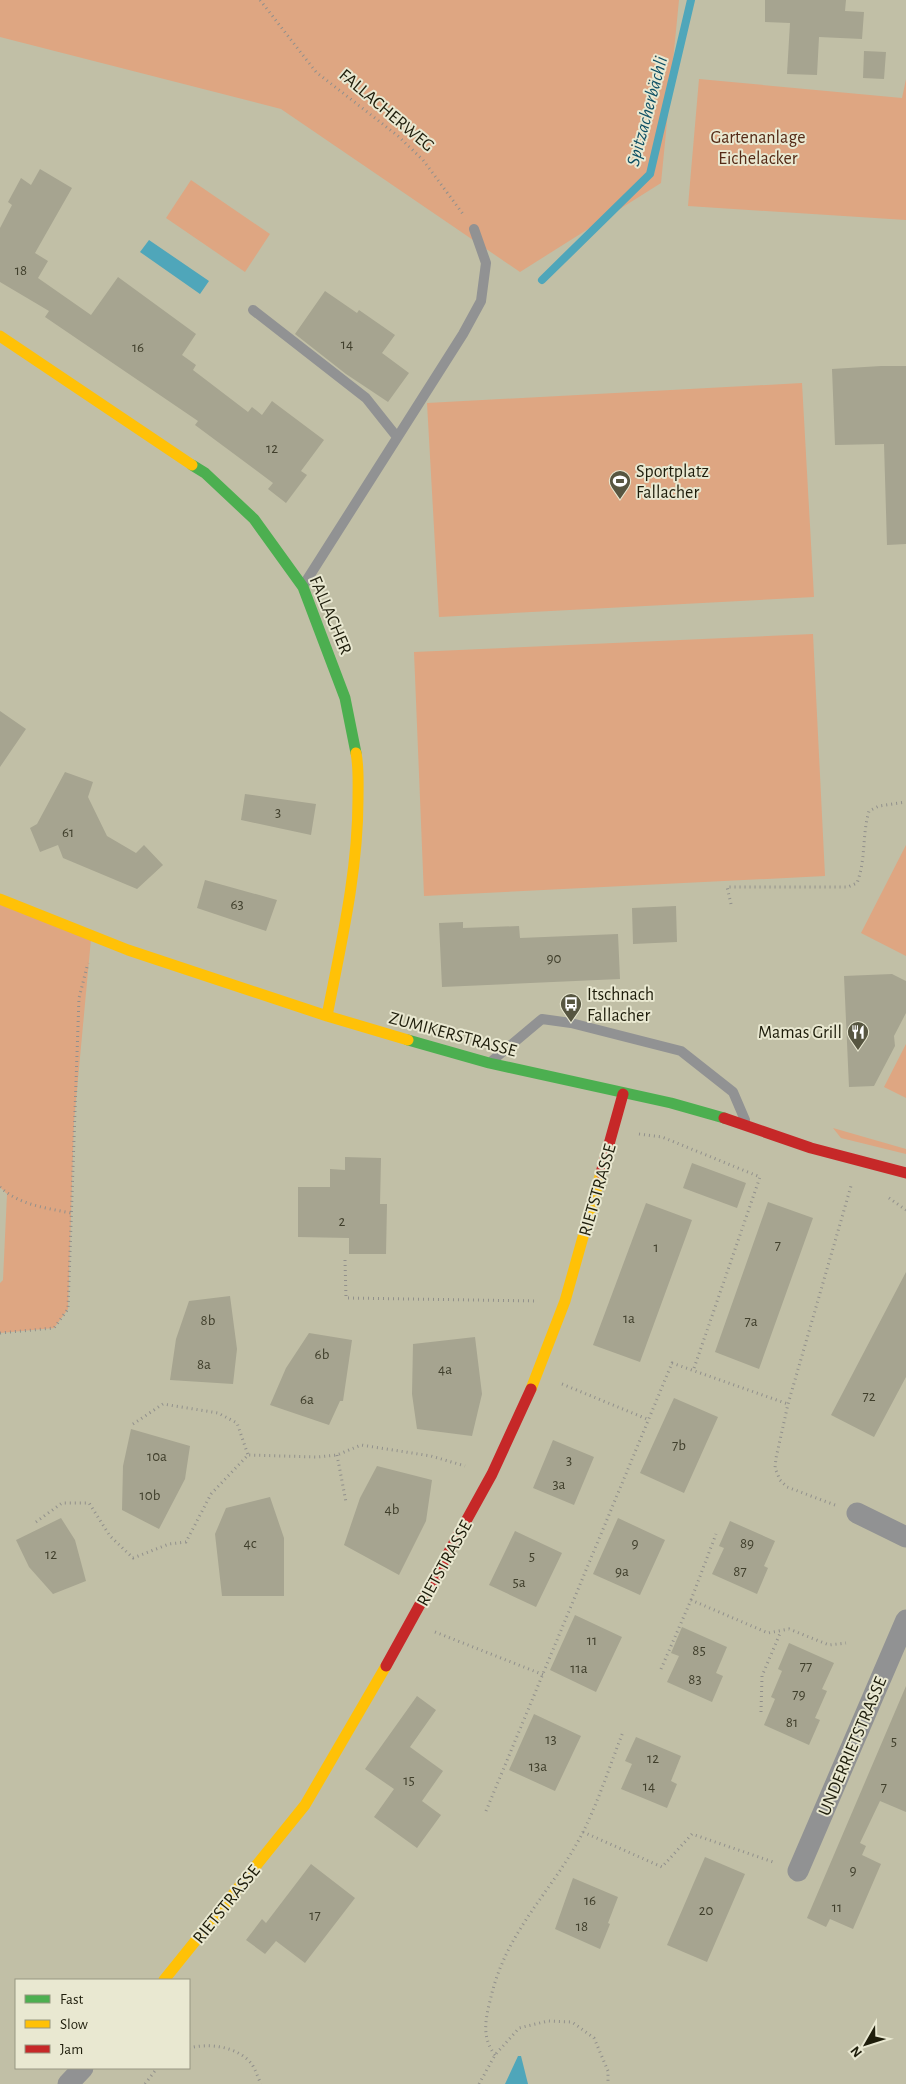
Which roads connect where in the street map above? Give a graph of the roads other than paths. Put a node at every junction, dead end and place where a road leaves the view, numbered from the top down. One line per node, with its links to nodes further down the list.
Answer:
1 (474, 229): 4 (lane)
2 (253, 310): 4 (lane)
3 (0, 336): 5 (street, FALLACHER)
4 (397, 437): 5 (lane)
5 (303, 587): 7 (street, FALLACHER)
6 (0, 899): 7 (street, ZUMIKERSTRASSE)
7 (327, 1016): 8 (street, ZUMIKERSTRASSE)
8 (489, 1063): 9 (street, ZUMIKERSTRASSE); 10 (lane)
9 (622, 1094): 10 (street, ZUMIKERSTRASSE); 16 (street, RIETSTRASSE)
10 (748, 1125): 11 (street, ZUMIKERSTRASSE)
11 (906, 1173)
12 (857, 1513): 13 (street)
13 (906, 1537)
14 (906, 1620): 15 (street, UNDERRIETSTRASSE)
15 (798, 1871)
16 (165, 1979)
17 (82, 2069): 18 (street)
18 (68, 2084)

